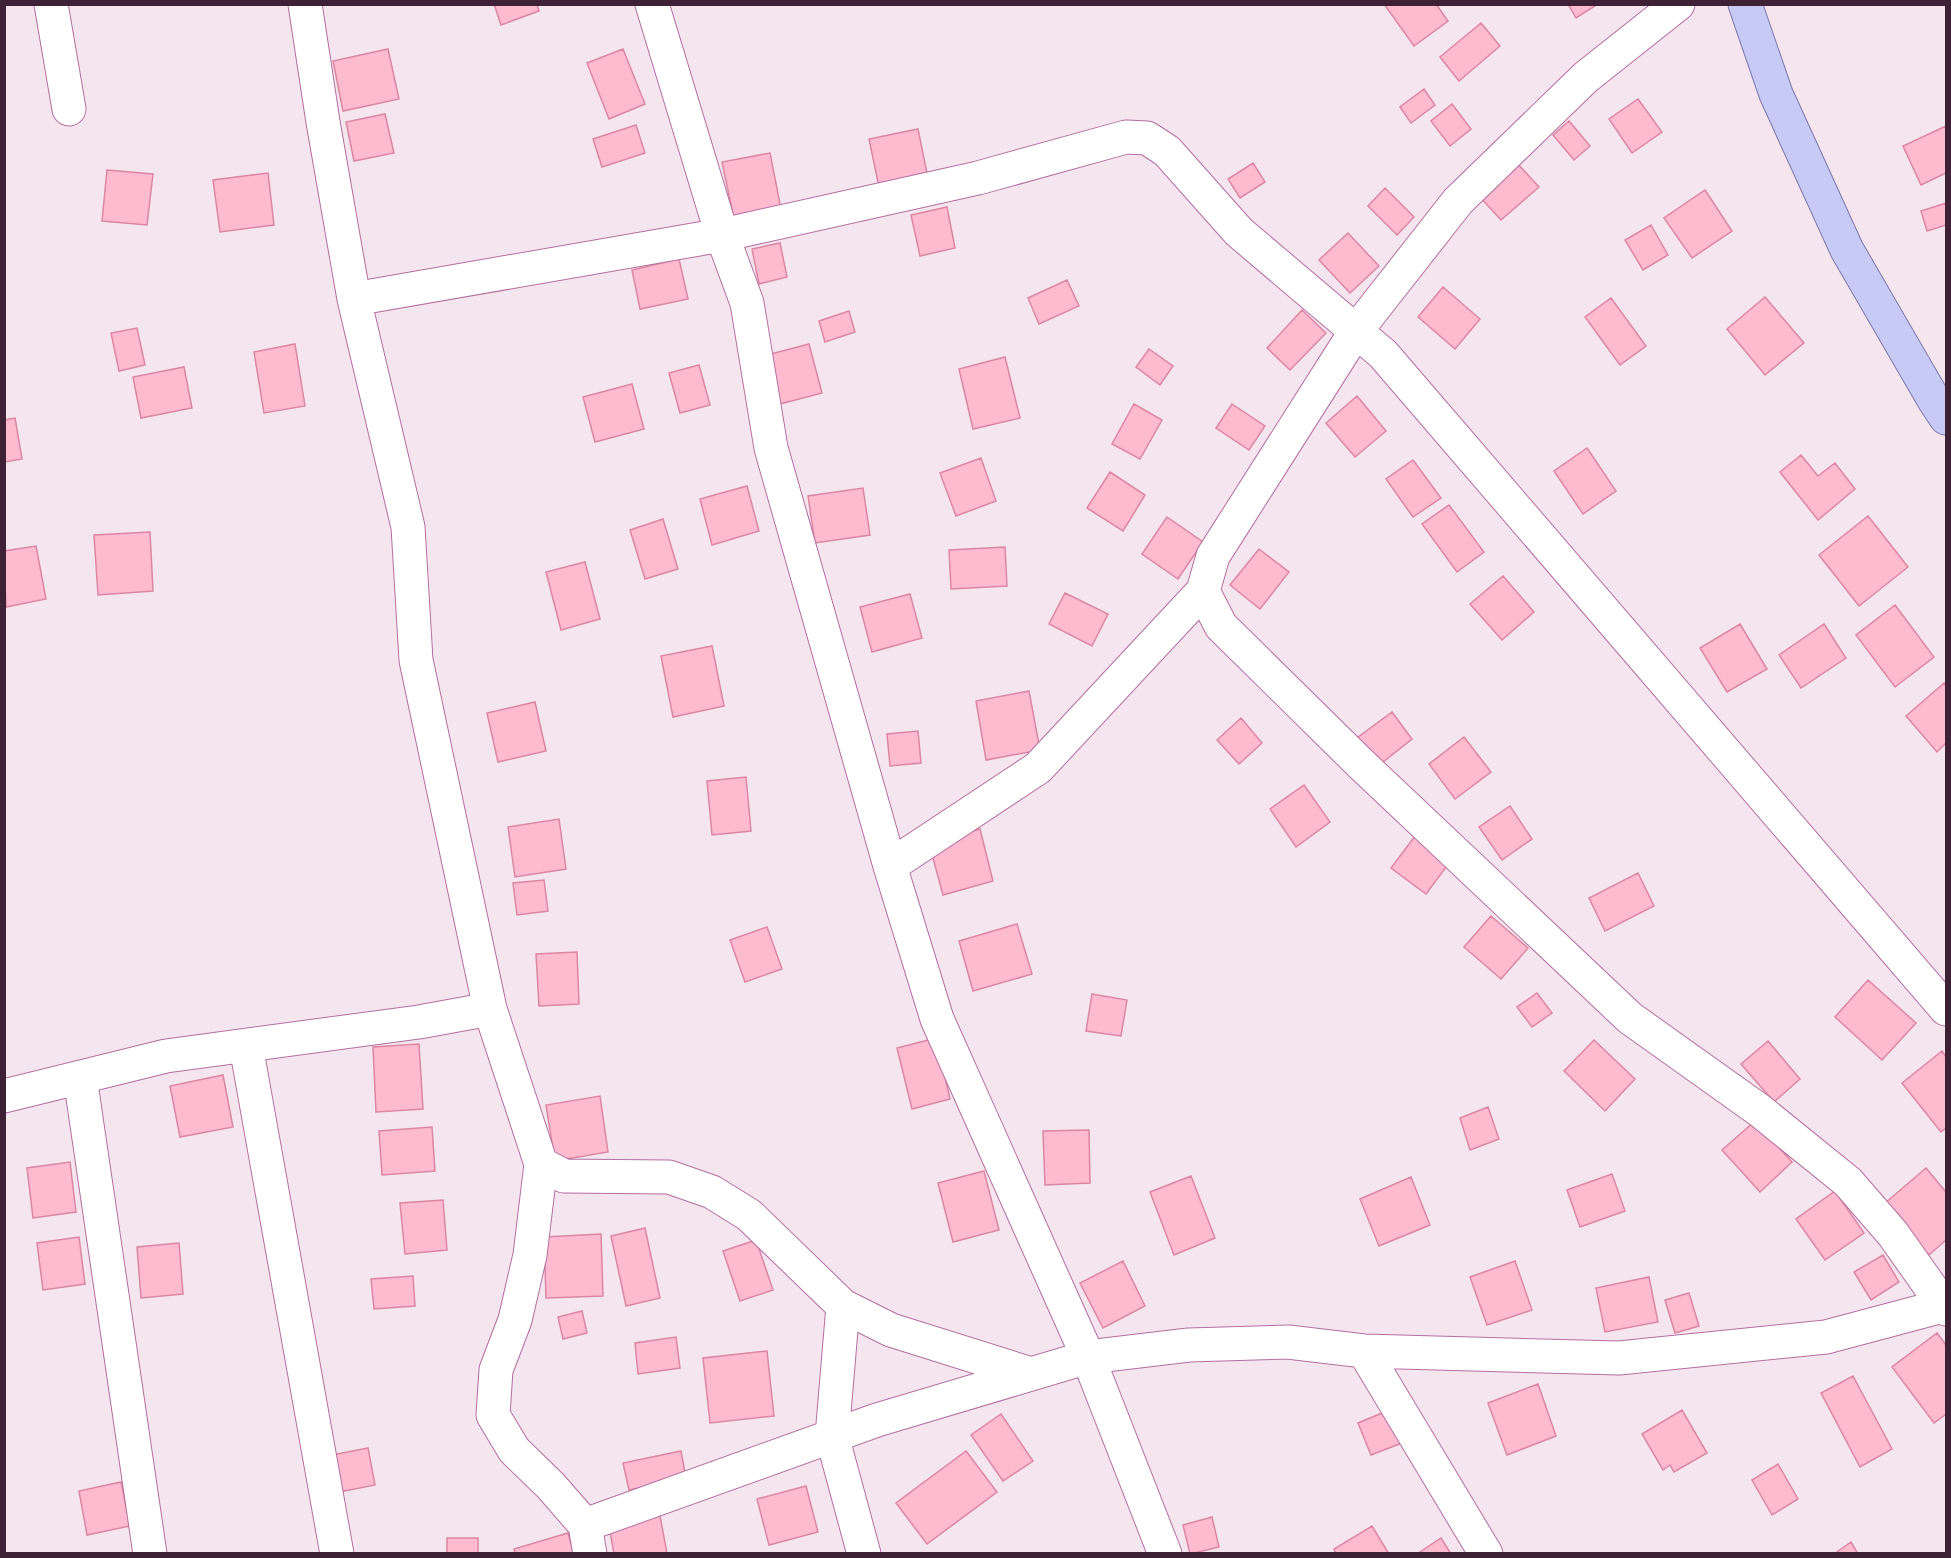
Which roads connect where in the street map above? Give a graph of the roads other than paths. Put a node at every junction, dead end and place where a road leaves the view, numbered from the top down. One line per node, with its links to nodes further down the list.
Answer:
1 (51, 4): 6 (street)
2 (305, 4): 8 (street)
3 (652, 4): 7 (street)
4 (1678, 4): 9 (street)
5 (1745, 4): 10 (main road)
6 (69, 109)
7 (722, 236): 8 (street); 9 (street); 12 (street)
8 (354, 299): 13 (street)
9 (1356, 331): 11 (street); 14 (street)
10 (1947, 418)
11 (1203, 591): 12 (street); 20 (street)
12 (890, 866): 22 (street)
13 (490, 1009): 15 (street); 18 (street)
14 (1947, 1009)
15 (246, 1046): 16 (street); 27 (street)
16 (80, 1077): 17 (street); 26 (street)
17 (4, 1096)
18 (541, 1164): 19 (street); 25 (street)
19 (843, 1306): 23 (street); 24 (street)
20 (1946, 1307): 21 (street)
21 (1364, 1351): 22 (street); 30 (street)
22 (1088, 1357): 23 (street); 29 (street)
23 (1031, 1374): 24 (street)
24 (832, 1436): 25 (street); 28 (street)
25 (587, 1539)
26 (150, 1554)
27 (337, 1554)
28 (864, 1554)
29 (1165, 1554)
30 (1486, 1554)

